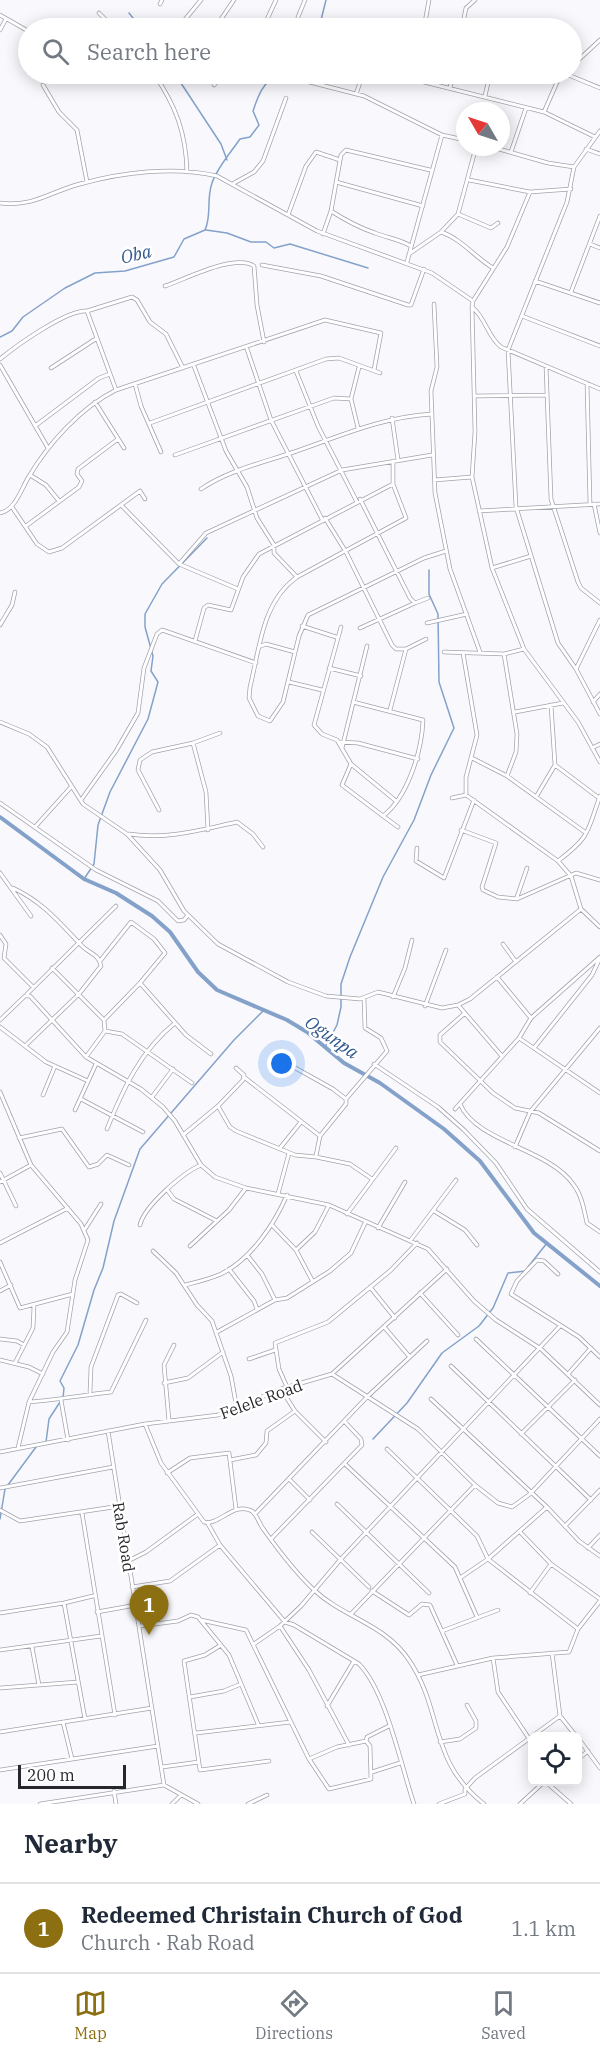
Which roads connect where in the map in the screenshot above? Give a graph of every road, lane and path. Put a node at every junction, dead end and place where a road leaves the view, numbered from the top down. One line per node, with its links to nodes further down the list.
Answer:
1 (201, 0): 11 (street)
2 (234, 0): 12 (street)
3 (276, 0): 13 (street)
4 (305, 0): 9 (street)
5 (429, 0): 14 (street)
6 (475, 0): 15 (street)
7 (99, 13): 10 (street)
8 (0, 15): 16 (street)
9 (298, 17)
10 (104, 18)
11 (186, 18)
12 (222, 18)
13 (268, 18)
14 (426, 18)
15 (464, 18)
16 (6, 19): 17 (street); 18 (street)
17 (18, 26)
18 (0, 30)
19 (600, 40): 20 (street)
20 (582, 57)
21 (582, 81): 31 (street)
22 (160, 84): 48 (street)
23 (317, 84): 32 (street)
24 (360, 84): 32 (street)
25 (433, 84): 30 (street)
26 (451, 84): 30 (street)
27 (488, 84): 33 (street)
28 (556, 84): 36 (street)
29 (43, 86): 51 (street)
30 (450, 88): 33 (street)
31 (600, 88)
32 (356, 94): 38 (street)
33 (485, 96): 35 (street)
34 (286, 98): 52 (street)
35 (526, 107): 36 (street); 42 (street)
36 (544, 112): 40 (street)
37 (600, 131): 40 (street)
38 (442, 135): 39 (street); 47 (street)
39 (456, 138)
40 (595, 138): 41 (street)
41 (586, 149): 43 (street); 46 (street)
42 (511, 152): 46 (street)
43 (600, 154)
44 (474, 156): 49 (street)
45 (340, 159): 47 (street); 50 (street); 59 (street)
46 (574, 167): 53 (street)
47 (430, 170): 56 (street)
48 (187, 173): 51 (street); 52 (street)
49 (468, 180): 54 (street); 58 (street)
50 (336, 182): 56 (street); 57 (street)
51 (87, 183): 55 (street)
52 (234, 183): 59 (street)
53 (571, 189): 54 (street); 74 (street)
54 (530, 192): 72 (street)
55 (0, 203)
56 (423, 206): 67 (street)
57 (331, 211): 64 (street); 67 (street)
58 (458, 214): 61 (street); 62 (street)
59 (288, 215): 64 (street)
60 (600, 216): 66 (street)
61 (498, 223)
62 (450, 224): 63 (street); 65 (street)
63 (441, 232): 65 (street); 69 (street)
64 (323, 234): 70 (street)
65 (451, 234): 72 (street)
66 (590, 244): 68 (street); 76 (street)
67 (411, 246): 69 (street)
68 (600, 248)
69 (409, 254): 70 (street)
70 (407, 262): 73 (street)
71 (262, 265): 73 (street)
72 (493, 268): 77 (street)
73 (424, 269): 77 (street)
74 (535, 281): 76 (street); 82 (street)
75 (165, 286): 84 (street)
76 (571, 292): 78 (street)
77 (473, 301): 80 (street)
78 (600, 303)
79 (434, 304): 111 (street)
80 (472, 307): 87 (street); 105 (street)
81 (87, 311): 83 (street); 88 (street); 94 (street)
82 (522, 316): 85 (street); 87 (street)
83 (97, 338): 93 (street); 98 (street)
84 (264, 342): 86 (street); 95 (street)
85 (600, 346)
86 (247, 349): 90 (street); 100 (street)
87 (508, 350): 91 (street); 106 (street)
88 (0, 359)
89 (0, 365): 115 (street)
90 (194, 365): 94 (street); 109 (street)
91 (546, 366): 101 (street); 104 (street)
92 (359, 367): 95 (street); 96 (street); 107 (street)
93 (51, 368)
94 (183, 368): 99 (street)
95 (374, 370): 97 (street)
96 (296, 371): 100 (street); 110 (street)
97 (380, 373)
98 (110, 374): 103 (street); 115 (street)
99 (135, 383): 103 (street); 114 (street)
100 (259, 383): 109 (street); 113 (street)
101 (587, 383): 102 (street); 139 (street)
102 (600, 389)
103 (116, 390): 108 (street)
104 (546, 395): 106 (street); 142 (street)
105 (475, 396): 106 (street); 131 (street)
106 (510, 396): 144 (street)
107 (351, 399): 110 (street); 116 (street)
108 (94, 402): 118 (street); 120 (street)
109 (208, 402): 114 (street); 117 (street)
110 (310, 406): 113 (street); 119 (street)
111 (432, 414): 112 (street); 125 (street)
112 (392, 418): 116 (street); 126 (street)
113 (272, 420): 117 (street); 123 (street)
114 (150, 423): 122 (street)
115 (35, 426): 120 (street)
116 (358, 428): 119 (street)
117 (221, 438): 124 (street); 129 (street)
118 (118, 439): 121 (street); 137 (street)
119 (327, 440): 123 (street); 128 (street)
120 (48, 448): 130 (street)
121 (124, 448)
122 (161, 452)
123 (289, 454): 129 (street); 134 (street)
124 (175, 455)
125 (432, 455): 126 (street); 132 (street)
126 (398, 460): 127 (street)
127 (393, 462): 128 (street); 133 (street)
128 (342, 470): 134 (street); 138 (street)
129 (238, 471): 135 (street); 145 (street)
130 (30, 475): 137 (street); 143 (street)
131 (472, 477): 132 (street); 146 (street)
132 (434, 480): 153 (street)
133 (393, 484): 138 (street); 151 (street)
134 (307, 487): 145 (street); 148 (street)
135 (201, 489)
136 (145, 499): 141 (street)
137 (59, 501): 149 (street)
138 (359, 501): 148 (street); 151 (street)
139 (592, 504): 140 (street); 142 (street); 150 (street)
140 (600, 504)
141 (122, 505): 149 (street); 156 (street)
142 (554, 506): 144 (street); 165 (street)
143 (12, 507): 147 (street); 149 (street)
144 (516, 507): 146 (street); 155 (street)
145 (255, 509): 152 (street); 156 (street)
146 (479, 511): 157 (street)
147 (0, 513)
148 (324, 519): 152 (street); 154 (street)
149 (26, 526)
150 (600, 533)
151 (380, 535): 154 (street); 158 (street)
152 (274, 545): 159 (street); 161 (street)
153 (446, 551): 158 (street); 166 (street)
154 (346, 552): 159 (street); 160 (street)
155 (531, 556): 157 (street); 188 (street)
156 (179, 564): 161 (street)
157 (492, 568): 180 (street)
158 (397, 571): 160 (street); 164 (street)
159 (297, 577): 177 (street)
160 (363, 587): 167 (street); 171 (street)
161 (238, 589): 176 (street)
162 (15, 592): 170 (street)
163 (428, 598): 164 (street)
164 (415, 603): 167 (street)
165 (600, 603)
166 (467, 614): 169 (street); 183 (street)
167 (378, 619): 173 (street); 179 (street)
168 (600, 620): 188 (street)
169 (427, 623)
170 (0, 625)
171 (302, 626): 174 (street); 181 (street)
172 (340, 627): 174 (street)
173 (360, 628)
174 (336, 637): 187 (street)
175 (426, 639): 179 (street)
176 (195, 641): 186 (street); 219 (street)
177 (261, 646): 181 (street); 186 (street)
178 (367, 646): 189 (street)
179 (406, 649): 197 (street)
180 (524, 649): 185 (street); 194 (street)
181 (295, 652): 190 (street)
182 (444, 652): 184 (street)
183 (480, 652): 184 (street); 185 (street)
184 (463, 653): 208 (street)
185 (504, 654): 198 (street)
186 (256, 663): 190 (street)
187 (329, 668): 189 (street); 191 (street)
188 (576, 669): 195 (street)
189 (361, 676): 193 (street)
190 (289, 682): 191 (street)
191 (323, 690): 203 (street)
192 (600, 694): 195 (street)
193 (353, 702): 197 (street); 202 (street)
194 (564, 702): 196 (street); 207 (street)
195 (593, 702): 199 (street)
196 (551, 705): 198 (street); 212 (street)
197 (390, 710): 209 (street)
198 (515, 712): 213 (street)
199 (600, 714)
200 (0, 722): 214 (street)
201 (220, 733): 204 (street)
202 (345, 741): 203 (street); 206 (street); 209 (street)
203 (339, 742): 206 (street)
204 (193, 743): 223 (street); 227 (street)
205 (600, 744): 207 (street)
206 (342, 748): 211 (street)
207 (592, 748): 210 (street)
208 (472, 758): 213 (street); 215 (street)
209 (418, 759): 221 (street)
210 (600, 762)
211 (351, 764): 221 (street); 224 (street)
212 (555, 765): 216 (street); 217 (street)
213 (507, 776): 216 (street)
214 (71, 787): 219 (street); 225 (street)
215 (466, 795): 218 (street); 220 (street)
216 (536, 797): 229 (street)
217 (599, 797): 229 (street)
218 (452, 798)
219 (81, 800): 230 (street)
220 (474, 800): 228 (street); 233 (street)
221 (396, 801): 224 (street)
222 (0, 803): 225 (street)
223 (159, 810)
224 (383, 816): 226 (street)
225 (35, 827): 242 (street)
226 (398, 827)
227 (208, 830): 230 (street); 231 (street)
228 (461, 830): 232 (street); 239 (street)
229 (586, 833): 233 (street)
230 (127, 834): 242 (street)
231 (263, 847)
232 (417, 848)
233 (558, 861): 236 (street)
234 (527, 868): 239 (street)
235 (0, 873): 238 (street)
236 (571, 876): 237 (street); 239 (street); 241 (street)
237 (600, 880)
238 (13, 888): 243 (street); 247 (street)
239 (517, 899)
240 (116, 906): 247 (street)
241 (581, 909): 244 (street); 252 (street)
242 (188, 915): 260 (street)
243 (31, 916)
244 (600, 927)
245 (0, 935): 256 (street)
246 (412, 940): 259 (street)
247 (79, 942): 251 (street); 253 (street)
248 (503, 944): 252 (street)
249 (446, 950): 262 (street)
250 (600, 957): 266 (street); 276 (street)
251 (100, 961): 255 (street); 258 (street)
252 (516, 962): 254 (street)
253 (52, 968): 256 (street); 258 (street)
254 (497, 977): 261 (street); 266 (street)
255 (140, 983): 269 (street); 270 (street)
256 (33, 987): 257 (street)
257 (27, 994): 265 (street); 268 (street)
258 (79, 994): 268 (street); 269 (street)
259 (393, 997): 260 (street); 262 (street)
260 (364, 998): 283 (street)
261 (458, 1005): 262 (street); 264 (street)
262 (425, 1006)
263 (0, 1011): 265 (street)
264 (465, 1013): 279 (street); 289 (street)
265 (4, 1016): 267 (street)
266 (531, 1018): 274 (street)
267 (0, 1020)
268 (52, 1020): 275 (street); 281 (street)
269 (104, 1020): 273 (street)
270 (175, 1023): 277 (street); 278 (street)
271 (0, 1027): 275 (street)
272 (600, 1028): 287 (street)
273 (105, 1031): 277 (street); 281 (street)
274 (519, 1038): 276 (street); 279 (street)
275 (25, 1046): 284 (street)
276 (534, 1048): 287 (street)
277 (147, 1051): 286 (street); 291 (street)
278 (211, 1054)
279 (501, 1055): 289 (street)
280 (273, 1056): 298 (street)
281 (86, 1057): 282 (street)
282 (96, 1065): 290 (street); 291 (street)
283 (373, 1065): 298 (street); 353 (street)
284 (55, 1066): 290 (street); 295 (street)
285 (236, 1068): 288 (street)
286 (172, 1069): 292 (street); 296 (street)
287 (567, 1069): 294 (street); 303 (street)
288 (244, 1077): 300 (street); 305 (street)
289 (480, 1079): 299 (street); 303 (street)
290 (88, 1081): 297 (street)
291 (128, 1081): 296 (street); 304 (street)
292 (192, 1083)
293 (0, 1092): 310 (street)
294 (600, 1093)
295 (43, 1095)
296 (152, 1097): 308 (street)
297 (81, 1099): 302 (street); 304 (street)
298 (346, 1099): 309 (street)
299 (460, 1104): 301 (street); 311 (street)
300 (218, 1106): 308 (street); 312 (street)
301 (455, 1109)
302 (75, 1110)
303 (530, 1112): 311 (street); 314 (street)
304 (113, 1114): 306 (street); 307 (street)
305 (301, 1121): 309 (street); 312 (street)
306 (107, 1129)
307 (142, 1132)
308 (183, 1135): 319 (street)
309 (320, 1136): 316 (street)
310 (19, 1138): 317 (street); 318 (street)
311 (515, 1147): 341 (street)
312 (280, 1148): 315 (street)
313 (396, 1148): 321 (street)
314 (600, 1151)
315 (289, 1153): 316 (street); 327 (street)
316 (316, 1157): 321 (street)
317 (32, 1165): 323 (street); 332 (street)
318 (129, 1165)
319 (201, 1165): 325 (street); 326 (street)
320 (0, 1173): 323 (street)
321 (372, 1179): 334 (street)
322 (456, 1180): 333 (street)
323 (2, 1182): 331 (street)
324 (405, 1182): 339 (street)
325 (246, 1188): 327 (street); 335 (street)
326 (168, 1191): 335 (street); 337 (street)
327 (278, 1194): 328 (street)
328 (287, 1196): 330 (street); 338 (street)
329 (101, 1203): 340 (street)
330 (329, 1205): 334 (street); 347 (street)
331 (16, 1206)
332 (68, 1208): 340 (street); 343 (street)
333 (434, 1211): 342 (street); 345 (street)
334 (347, 1214): 336 (street)
335 (217, 1221): 346 (street)
336 (365, 1223): 339 (street); 355 (street)
337 (140, 1225)
338 (272, 1225): 347 (street); 349 (street)
339 (378, 1228): 342 (street)
340 (85, 1229): 361 (street)
341 (600, 1232)
342 (410, 1241): 344 (street)
343 (0, 1243)
344 (417, 1243): 352 (street); 358 (street)
345 (477, 1245)
346 (190, 1246)
347 (296, 1250): 355 (street)
348 (153, 1251): 357 (street)
349 (247, 1255): 351 (street); 362 (street)
350 (0, 1262): 356 (street)
351 (229, 1269): 357 (street); 365 (street)
352 (447, 1269): 360 (street, Felele Road); 378 (street)
353 (600, 1272)
354 (558, 1274): 368 (street)
355 (313, 1282): 362 (street)
356 (11, 1284): 359 (street); 364 (street)
357 (184, 1285): 370 (street)
358 (370, 1287): 366 (street); 379 (street)
359 (0, 1291)
360 (420, 1293): 366 (street, Felele Road); 371 (street)
361 (74, 1294): 364 (street); 387 (street)
362 (275, 1300): 365 (street)
363 (137, 1303): 395 (street)
364 (34, 1306): 375 (street)
365 (257, 1309): 370 (street)
366 (394, 1318): 369 (street, Felele Road)
367 (146, 1320): 395 (street)
368 (560, 1326): 377 (street); 378 (street)
369 (384, 1328): 381 (street); 388 (street, Felele Road)
370 (217, 1332): 380 (street)
371 (458, 1335)
372 (0, 1339): 375 (street)
373 (476, 1339): 390 (street)
374 (427, 1341): 381 (street)
375 (24, 1346): 385 (street)
376 (174, 1346): 392 (street)
377 (591, 1348): 382 (street); 389 (street)
378 (541, 1349): 389 (street); 390 (street)
379 (275, 1350): 383 (street); 393 (street)
380 (223, 1352): 392 (street); 403 (street)
381 (409, 1356): 396 (street)
382 (600, 1357)
383 (249, 1359)
384 (0, 1360): 385 (street)
385 (15, 1363): 387 (street)
386 (451, 1366): 400 (street)
387 (43, 1374): 399 (street)
388 (332, 1374): 393 (street, Felele Road); 396 (street)
389 (567, 1374): 391 (street)
390 (514, 1376): 400 (street); 402 (street)
391 (575, 1380): 401 (street); 402 (street)
392 (164, 1383): 406 (street)
393 (287, 1387): 394 (street, Felele Road)
394 (281, 1389): 403 (street, Felele Road); 404 (street)
395 (90, 1392): 398 (street)
396 (368, 1396): 407 (street); 418 (street)
397 (431, 1399): 409 (street)
398 (61, 1400): 399 (street); 413 (street)
399 (29, 1402): 415 (street)
400 (488, 1403): 409 (street); 411 (street)
401 (600, 1405)
402 (548, 1408): 411 (street); 412 (street)
403 (237, 1409): 406 (street, Felele Road)
404 (295, 1411): 414 (street); 420 (street)
405 (600, 1419): 412 (street)
406 (169, 1421): 408 (street, Felele Road)
407 (345, 1422): 414 (street); 421 (street)
408 (146, 1424): 410 (street, Felele Road); 424 (street)
409 (464, 1430): 418 (street); 430 (street)
410 (108, 1431): 413 (street, Felele Road); 423 (street, Rab Road)
411 (521, 1434): 422 (street)
412 (582, 1438): 419 (street); 422 (street)
413 (68, 1440): 415 (street, Felele Road)
414 (326, 1442): 426 (street)
415 (18, 1448): 417 (street, Felele Road)
416 (387, 1449): 425 (street)
417 (0, 1452)
418 (443, 1453): 425 (street); 427 (street)
419 (600, 1456)
420 (230, 1460): 424 (street); 437 (street)
421 (345, 1464): 431 (street); 435 (street)
422 (556, 1466): 430 (street); 432 (street)
423 (113, 1467): 428 (street); 434 (street, Rab Road)
424 (167, 1473): 441 (street)
425 (419, 1478): 435 (street); 439 (street)
426 (289, 1479): 431 (street); 442 (street)
427 (475, 1485): 430 (street); 439 (street)
428 (0, 1488)
429 (600, 1490): 432 (street)
430 (530, 1494): 436 (street)
431 (310, 1500): 450 (street)
432 (591, 1500): 444 (street)
433 (337, 1504): 446 (street)
434 (120, 1506): 440 (street); 456 (street, Rab Road)
435 (392, 1506): 446 (street); 449 (street)
436 (547, 1507): 444 (street); 447 (street)
437 (236, 1509): 442 (street); 443 (street)
438 (0, 1510): 440 (street)
439 (449, 1510): 449 (street); 455 (street)
440 (82, 1513): 466 (street)
441 (198, 1514): 443 (street); 456 (street)
442 (255, 1514): 450 (street)
443 (208, 1524): 451 (street)
444 (566, 1525): 452 (street)
445 (312, 1532): 454 (street)
446 (366, 1532): 454 (street); 457 (street)
447 (520, 1532): 455 (street); 458 (street)
448 (600, 1535): 452 (street)
449 (425, 1538): 457 (street); 459 (street)
450 (271, 1539): 462 (street)
451 (220, 1545): 460 (street); 476 (street)
452 (588, 1548): 453 (street)
453 (600, 1556)
454 (341, 1558): 461 (street); 462 (street)
455 (488, 1559): 459 (street); 465 (street)
456 (128, 1561): 460 (street, Rab Road)
457 (400, 1564): 463 (street); 464 (street)
458 (551, 1564): 465 (street); 467 (street)
459 (458, 1578): 474 (street)
460 (132, 1587): 469 (street, Rab Road)
461 (369, 1587)
462 (314, 1590): 473 (street); 476 (street)
463 (372, 1591): 473 (street); 480 (street)
464 (429, 1593)
465 (530, 1593): 479 (street)
466 (93, 1596): 468 (street); 472 (street)
467 (600, 1600): 479 (street)
468 (64, 1603): 471 (street); 482 (street)
469 (136, 1605): 472 (street); 477 (street, Rab Road)
470 (498, 1610): 474 (street)
471 (0, 1612)
472 (97, 1612): 481 (street)
473 (351, 1614): 491 (street)
474 (477, 1617): 480 (street)
475 (201, 1620): 477 (street); 483 (street); 484 (street)
476 (285, 1622): 478 (street); 489 (street)
477 (140, 1626): 499 (street, Rab Road)
478 (280, 1626): 483 (street); 498 (street)
479 (578, 1629): 487 (street)
480 (442, 1631): 490 (street)
481 (101, 1636): 482 (street); 500 (street)
482 (72, 1640): 485 (street); 492 (street)
483 (254, 1644): 504 (street)
484 (221, 1645): 493 (street); 496 (street)
485 (32, 1647): 486 (street); 494 (street)
486 (0, 1650)
487 (552, 1653): 488 (street); 501 (street)
488 (493, 1658): 490 (street); 511 (street)
489 (354, 1661): 498 (street); 506 (street)
490 (458, 1665): 491 (street)
491 (417, 1675): 513 (street)
492 (78, 1682): 494 (street); 502 (street)
493 (241, 1684): 496 (street); 505 (street)
494 (39, 1685): 495 (street)
495 (0, 1688)
496 (190, 1697): 510 (street)
497 (467, 1705): 513 (street)
498 (326, 1707): 515 (street)
499 (153, 1708): 500 (street); 516 (street, Rab Road)
500 (115, 1715): 502 (street)
501 (560, 1716): 508 (street); 509 (street)
502 (85, 1720): 503 (street)
503 (63, 1722): 507 (street); 519 (street)
504 (291, 1722): 505 (street); 520 (street)
505 (258, 1724): 510 (street)
506 (389, 1726): 512 (street); 523 (street)
507 (0, 1732)
508 (536, 1732)
509 (573, 1732)
510 (196, 1733): 522 (street)
511 (528, 1737): 531 (street)
512 (366, 1741): 515 (street); 527 (street)
513 (440, 1742): 531 (street)
514 (582, 1743): 517 (street)
515 (349, 1745): 520 (street)
516 (159, 1746): 519 (street); 524 (street, Rab Road)
517 (588, 1751): 518 (street); 525 (street)
518 (582, 1756)
519 (72, 1759): 526 (street)
520 (309, 1759): 527 (street)
521 (269, 1761): 522 (street)
522 (199, 1762): 524 (street)
523 (400, 1764): 527 (street); 541 (street)
524 (162, 1767): 528 (street, Rab Road)
525 (600, 1768)
526 (0, 1770)
527 (372, 1772)
528 (164, 1785): 532 (street); 533 (street)
529 (540, 1786): 544 (street)
530 (550, 1786): 545 (street)
531 (465, 1789): 542 (street); 543 (street)
532 (114, 1791): 536 (street); 537 (street)
533 (181, 1795): 538 (street); 539 (street)
534 (267, 1795): 540 (street)
535 (39, 1804): 536 (street)
536 (45, 1804)
537 (116, 1804)
538 (172, 1804)
539 (198, 1804)
540 (248, 1804)
541 (414, 1804)
542 (441, 1804)
543 (484, 1804)
544 (520, 1804)
545 (570, 1804)

